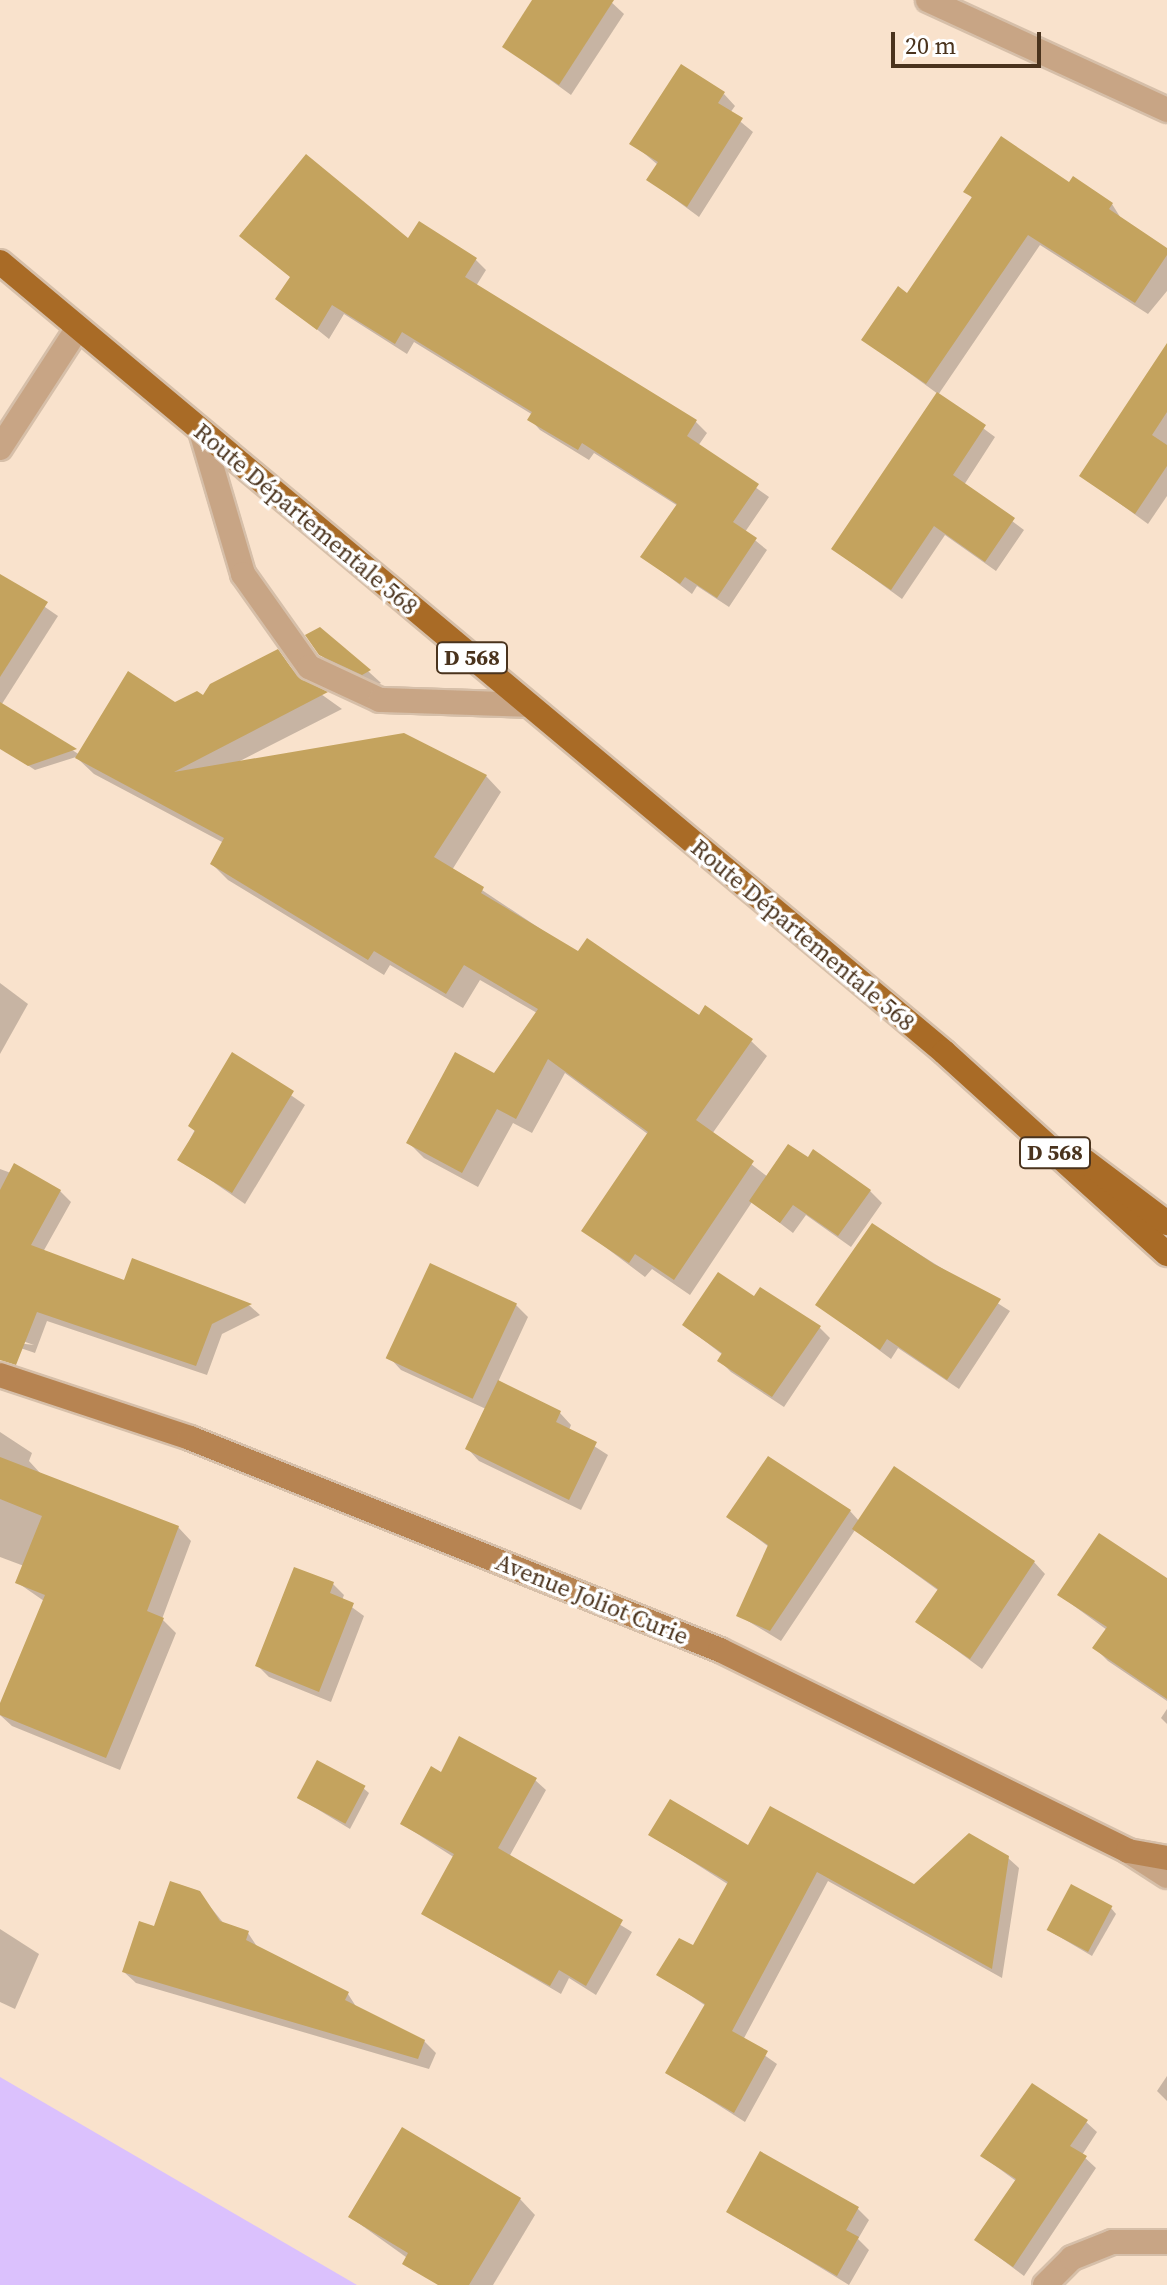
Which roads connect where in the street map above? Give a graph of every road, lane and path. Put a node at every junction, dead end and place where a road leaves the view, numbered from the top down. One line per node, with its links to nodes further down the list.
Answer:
1 (928, 0): 2 (street)
2 (1167, 110)
3 (0, 262): 4 (main road, Route Départementale 568 / D 568)
4 (78, 328): 5 (main road, Route Départementale 568 / D 568); 6 (street)
5 (201, 431): 7 (main road, Route Départementale 568 / D 568); 7 (street)
6 (0, 448)
7 (528, 705): 8 (main road, Route Départementale 568 / D 568)
8 (944, 1052): 9 (main road, Route Départementale 568 / D 568); 10 (main road, Route Départementale 568 / D 568)
9 (1167, 1223)
10 (1167, 1254)
11 (0, 1375): 12 (street, Avenue Joliot Curie)
12 (1128, 1851): 13 (street, Avenue Joliot Curie); 14 (street)
13 (1167, 1858)
14 (1167, 1876)
15 (1167, 2242): 16 (street)
16 (1045, 2285)

